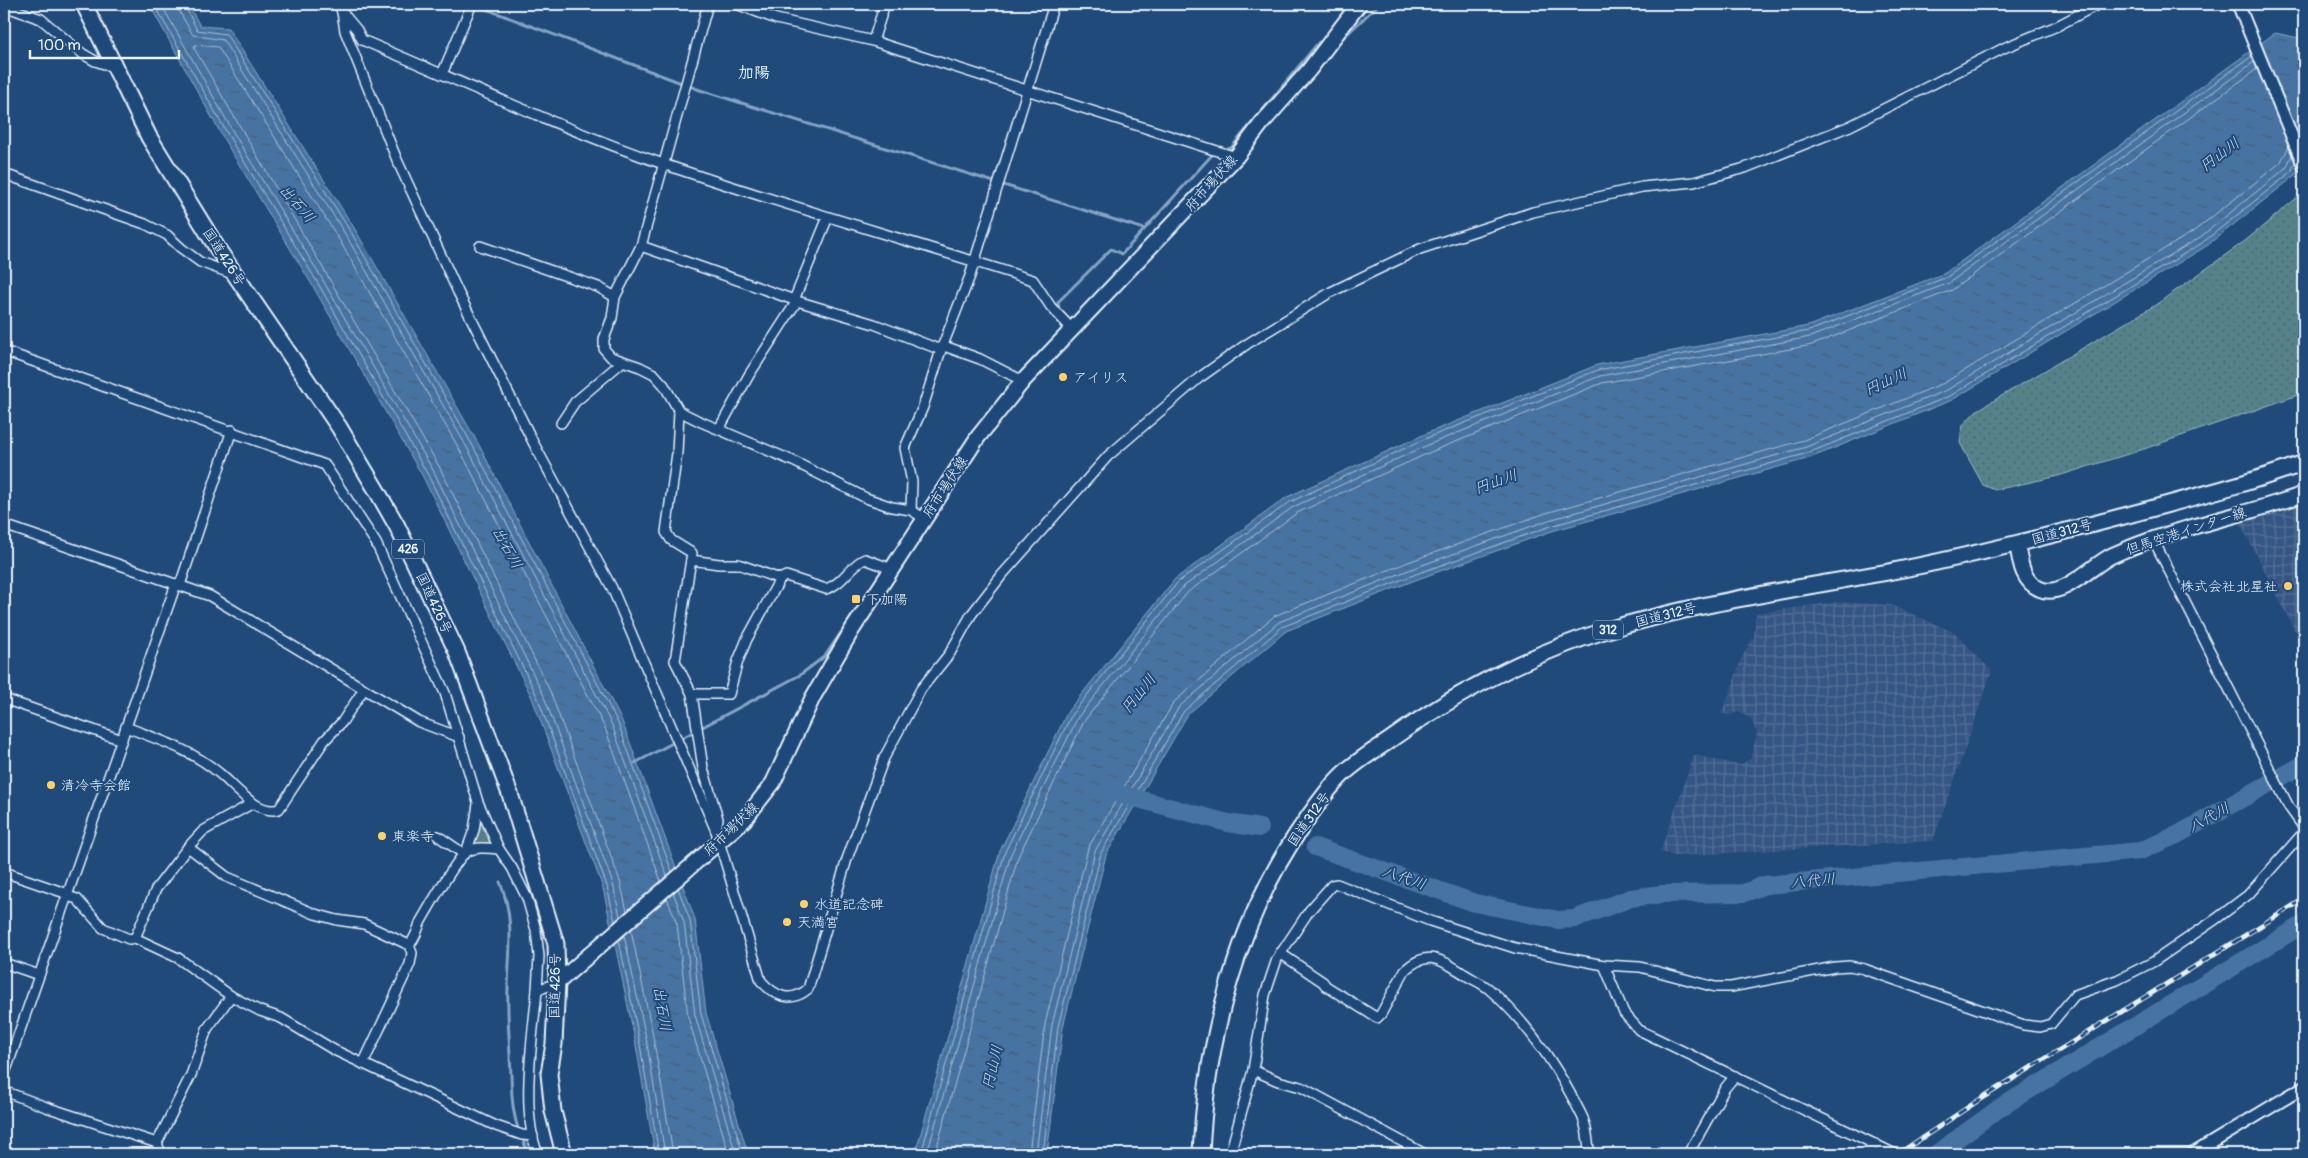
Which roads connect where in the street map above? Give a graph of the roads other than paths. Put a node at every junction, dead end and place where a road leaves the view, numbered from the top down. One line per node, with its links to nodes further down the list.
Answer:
1 (84, 4): 13 (highway, 国道426号 / 426)
2 (472, 4): 14 (street)
3 (708, 4): 17 (street)
4 (736, 4): 12 (street)
5 (885, 4): 12 (street)
6 (1054, 4): 15 (street)
7 (1359, 4): 16 (main road, 府市場伏線)
8 (2098, 4): 57 (street)
9 (2238, 4): 18 (street)
10 (4, 6): 13 (street)
11 (340, 8): 14 (street); 57 (street)
12 (873, 41): 15 (street)
13 (114, 67): 24 (highway, 国道426号 / 426)
14 (442, 74): 17 (street)
15 (1026, 90): 16 (street); 23 (street)
16 (1236, 157): 27 (main road, 府市場伏線)
17 (664, 164): 20 (street); 22 (street)
18 (2304, 166)
19 (4, 174): 24 (street)
20 (828, 217): 23 (street); 26 (street)
21 (480, 246): 25 (street)
22 (641, 246): 25 (street); 26 (street)
23 (974, 261): 27 (street); 28 (street)
24 (236, 275): 69 (highway, 国道426号 / 426)
25 (615, 297): 30 (street)
26 (796, 300): 28 (street); 34 (street)
27 (1072, 329): 31 (main road, 府市場伏線)
28 (942, 348): 31 (street); 38 (street)
29 (4, 351): 35 (street)
30 (622, 362): 32 (street); 33 (street)
31 (1023, 381): 39 (main road, 府市場伏線)
32 (679, 411): 34 (street); 43 (street)
33 (561, 422)
34 (719, 429): 38 (street)
35 (232, 430): 46 (street); 51 (street)
36 (2304, 463): 42 (highway, 国道312号 / 312)
37 (2304, 494): 41 (main road, 但馬空港インター線)
38 (911, 510): 39 (street)
39 (925, 519): 44 (main road, 府市場伏線)
40 (4, 525): 46 (street)
41 (2153, 538): 42 (main road, 但馬空港インター線); 55 (street)
42 (2017, 544): 84 (highway, 国道312号 / 312)
43 (692, 560): 45 (street); 48 (street)
44 (892, 569): 45 (street); 57 (main road, 府市場伏線)
45 (780, 579): 48 (street)
46 (178, 584): 47 (street); 50 (street)
47 (364, 689): 51 (street); 54 (street)
48 (692, 694): 57 (street)
49 (4, 699): 52 (street)
50 (126, 728): 52 (street); 54 (street)
51 (459, 736): 53 (street)
52 (122, 740): 62 (street)
53 (478, 802): 59 (street); 60 (street)
54 (252, 803): 58 (street)
55 (2304, 830): 67 (street)
56 (438, 836): 60 (street)
57 (715, 841): 69 (main road, 府市場伏線)
58 (188, 847): 63 (street); 64 (street)
59 (499, 849): 60 (street); 70 (street)
60 (465, 853): 64 (street)
61 (4, 872): 62 (street)
62 (68, 895): 63 (street); 68 (street)
63 (135, 938): 71 (street)
64 (409, 945): 72 (street)
65 (1280, 953): 67 (street); 73 (street); 87 (street)
66 (4, 963): 68 (street)
67 (1604, 964): 75 (street)
68 (39, 976): 74 (street)
69 (557, 983): 70 (street); 83 (highway, 国道426号 / 426)
70 (537, 990): 78 (street)
71 (231, 996): 72 (street); 79 (street)
72 (363, 1064): 78 (street)
73 (1253, 1070): 85 (street); 86 (street)
74 (4, 1076)
75 (1735, 1076): 80 (street); 88 (street)
76 (2304, 1087): 91 (street)
77 (4, 1091): 79 (street)
78 (533, 1136): 82 (street)
79 (157, 1143): 81 (street)
80 (1875, 1144): 89 (street); 90 (street)
81 (161, 1154)
82 (538, 1154)
83 (564, 1154)
84 (1201, 1154)
85 (1230, 1154)
86 (1425, 1154)
87 (1590, 1154)
88 (1688, 1154)
89 (1864, 1154)
90 (1895, 1154)
91 (2193, 1154)

